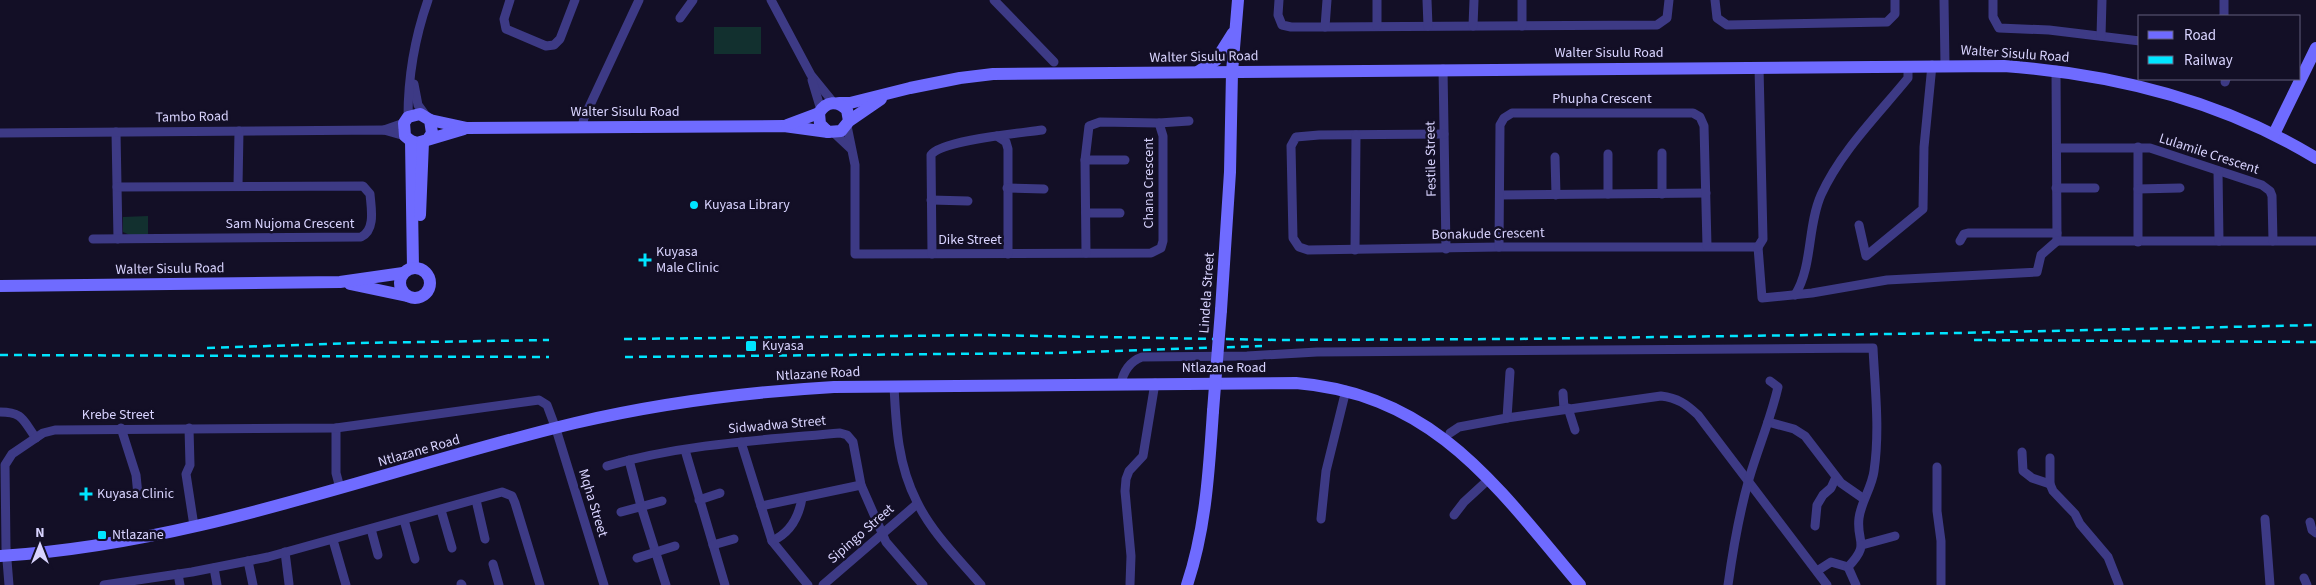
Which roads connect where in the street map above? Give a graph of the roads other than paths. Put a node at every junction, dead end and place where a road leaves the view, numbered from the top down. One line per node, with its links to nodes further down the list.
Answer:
1 (428, 0): 39 (street)
2 (510, 0): 3 (street)
3 (575, 0)
4 (638, 0): 54 (street)
5 (693, 0): 23 (street)
6 (771, 0): 42 (street)
7 (994, 0): 33 (street)
8 (1238, 0): 29 (street, Lindela Street)
9 (1279, 0): 28 (street)
10 (1327, 0): 28 (street)
11 (1377, 0): 24 (street)
12 (1427, 0): 25 (street)
13 (1474, 0): 26 (street)
14 (1522, 0): 27 (street)
15 (1669, 0): 27 (street)
16 (1715, 0): 17 (street)
17 (1895, 0)
18 (1944, 0): 34 (street)
19 (1993, 0): 30 (street)
20 (2102, 0): 30 (street)
21 (2224, 0): 22 (street)
22 (2224, 15)
23 (680, 18)
24 (1377, 26): 25 (street); 28 (street)
25 (1428, 26): 26 (street)
26 (1474, 26): 27 (street)
27 (1522, 26)
28 (1325, 27)
29 (1235, 28): 40 (street); 41 (street, Lindela Street)
30 (2102, 36): 31 (street)
31 (2138, 41)
32 (2316, 48): 43 (street)
33 (1054, 62)
34 (1938, 65): 35 (street, Walter Sisulu Road); 38 (street, Walter Sisulu Road); 92 (street)
35 (1908, 66): 36 (street, Walter Sisulu Road); 112 (street)
36 (1759, 67): 37 (street, Walter Sisulu Road); 103 (street)
37 (1444, 69): 41 (street, Walter Sisulu Road); 61 (street, Festile Street)
38 (2056, 70): 62 (street, Walter Sisulu Road); 67 (street)
39 (412, 71): 48 (street); 59 (street)
40 (1196, 72): 41 (street, Walter Sisulu Road); 45 (street, Walter Sisulu Road)
41 (1232, 72): 207 (street, Lindela Street, bridge)
42 (811, 75): 46 (street); 47 (street)
43 (2301, 79)
44 (2300, 80): 62 (street)
45 (888, 95): 46 (street, Walter Sisulu Road); 50 (street, Walter Sisulu Road)
46 (836, 103): 47 (street); 50 (street)
47 (820, 111): 52 (street, Walter Sisulu Road); 60 (street)
48 (428, 118): 53 (street, Walter Sisulu Road); 59 (street, Walter Sisulu Road); 59 (street)
49 (1189, 121): 51 (street, Chana Crescent)
50 (848, 123): 60 (street); 66 (street)
51 (1159, 123): 72 (street, Chana Crescent); 106 (street, Chana Crescent)
52 (784, 126): 54 (street, Walter Sisulu Road); 60 (street, Walter Sisulu Road)
53 (467, 128): 54 (street, Walter Sisulu Road); 59 (street, Walter Sisulu Road)
54 (582, 128)
55 (1042, 130): 64 (street)
56 (239, 131): 57 (street, Tambo Road); 59 (street, Tambo Road); 75 (street)
57 (116, 132): 58 (street, Tambo Road); 76 (street)
58 (0, 133)
59 (413, 133): 109 (street)
60 (831, 133): 66 (street)
61 (1444, 134): 63 (street, Bonakude Crescent); 104 (street, Festile Street)
62 (2274, 134): 71 (street, Walter Sisulu Road)
63 (1356, 135): 105 (street); 105 (street, Bonakude Crescent)
64 (997, 136): 77 (street); 88 (street)
65 (2138, 147): 67 (street, Lulamile Crescent); 74 (street, Lulamile Crescent); 82 (street)
66 (850, 148): 107 (street, Dike Street)
67 (2056, 148): 78 (street)
68 (1662, 153): 85 (street)
69 (1608, 154): 84 (street)
70 (1555, 157): 87 (street)
71 (2316, 158)
72 (1085, 160): 73 (street, Chana Crescent); 90 (street, Chana Crescent)
73 (1125, 160)
74 (2218, 171): 97 (street, Lulamile Crescent); 100 (street)
75 (238, 186): 76 (street, Sam Nujoma Crescent); 94 (street, Sam Nujoma Crescent)
76 (117, 187): 94 (street)
77 (1007, 188): 81 (street); 108 (street)
78 (2056, 188): 79 (street); 93 (street)
79 (2095, 188)
80 (2180, 188): 82 (street)
81 (1044, 189)
82 (2138, 189): 99 (street)
83 (1706, 193): 85 (street); 86 (street, Phupha Crescent); 101 (street, Phupha Crescent)
84 (1608, 194): 85 (street); 87 (street)
85 (1662, 194)
86 (1500, 195): 87 (street); 102 (street, Phupha Crescent)
87 (1556, 195)
88 (931, 200): 89 (street); 107 (street)
89 (968, 201)
90 (1086, 213): 91 (street); 106 (street, Chana Crescent)
91 (1120, 213)
92 (1859, 225)
93 (2057, 237): 96 (street); 99 (street); 112 (street)
94 (118, 239): 95 (street, Sam Nujoma Crescent)
95 (93, 240)
96 (1960, 241)
97 (2273, 241): 98 (street); 100 (street)
98 (2316, 241)
99 (2138, 242): 100 (street)
100 (2219, 242)
101 (1707, 246): 102 (street, Bonakude Crescent); 103 (street, Bonakude Crescent)
102 (1499, 247): 104 (street, Bonakude Crescent)
103 (1758, 247): 112 (street)
104 (1446, 249): 105 (street, Bonakude Crescent)
105 (1355, 250)
106 (1086, 253): 108 (street, Dike Street)
107 (932, 254): 108 (street, Dike Street)
108 (1008, 254)
109 (412, 270): 110 (street, Walter Sisulu Road); 113 (street); 113 (street)
110 (340, 282): 111 (street, Walter Sisulu Road); 113 (street, Walter Sisulu Road)
111 (0, 286)
112 (1795, 295)
113 (407, 296)
114 (1510, 372): 123 (street)
115 (1770, 381): 124 (street)
116 (1155, 383): 117 (street, Ntlazane Road); 119 (street, Ntlazane Road); 192 (street)
117 (1121, 384): 118 (street, Ntlazane Road); 149 (street)
118 (894, 386): 128 (street, Ntlazane Road); 153 (street)
119 (1346, 390): 140 (street, Ntlazane Road); 159 (street)
120 (1563, 393): 121 (street)
121 (1566, 409): 123 (street); 129 (street); 141 (street)
122 (0, 412): 131 (street)
123 (1507, 418): 130 (street)
124 (1768, 422): 139 (street); 141 (street)
125 (121, 428): 126 (street, Krebe Street); 131 (street, Krebe Street); 147 (street)
126 (190, 428): 127 (street, Krebe Street); 163 (street)
127 (336, 428): 128 (street, Krebe Street); 144 (street)
128 (556, 428): 144 (street, Ntlazane Road); 201 (street, Mqha Street)
129 (1575, 430)
130 (1450, 433)
131 (36, 438): 145 (street, Krebe Street)
132 (741, 442): 133 (street, Sidwadwa Street); 143 (street, Sidwadwa Street); 155 (street)
133 (685, 450): 136 (street, Sidwadwa Street); 152 (street)
134 (2022, 452): 142 (street)
135 (2050, 458): 142 (street)
136 (629, 460): 137 (street, Sidwadwa Street); 154 (street)
137 (607, 466)
138 (1936, 468): 212 (street)
139 (1836, 478): 149 (street); 164 (street)
140 (1489, 479): 158 (street); 208 (street, Ntlazane Road)
141 (1748, 481): 187 (street); 209 (street)
142 (2050, 484): 213 (street)
143 (861, 485): 148 (street); 167 (street, Sidwadwa Street)
144 (340, 488): 163 (street, Ntlazane Road)
145 (2, 492): 180 (street, Krebe Street)
146 (720, 493): 152 (street)
147 (138, 495)
148 (802, 498): 155 (street); 172 (street)
149 (1864, 499): 175 (street)
150 (476, 500): 156 (street); 169 (street); 200 (street)
151 (662, 500): 154 (street)
152 (699, 500): 173 (street)
153 (917, 504): 167 (street, Sipingo Street); 206 (street)
154 (641, 506): 157 (street); 178 (street)
155 (761, 506): 172 (street)
156 (441, 510): 161 (street); 176 (street)
157 (621, 512)
158 (1454, 515)
159 (1320, 518)
160 (2265, 519): 214 (street)
161 (404, 520): 165 (street); 182 (street)
162 (2310, 522): 166 (street)
163 (194, 526): 180 (street, Ntlazane Road)
164 (1816, 526)
165 (371, 529): 171 (street); 179 (street)
166 (2316, 533)
167 (883, 535): 190 (street, Sidwadwa Street); 205 (street, Sipingo Street)
168 (1895, 536): 175 (street)
169 (485, 539)
170 (734, 539): 173 (street)
171 (333, 540): 177 (street); 198 (street)
172 (772, 542): 204 (street)
173 (713, 545): 203 (street)
174 (675, 546): 178 (street)
175 (1862, 546): 185 (street)
176 (452, 548)
177 (285, 552): 183 (street); 191 (street)
178 (656, 552): 181 (street); 202 (street)
179 (378, 555)
180 (3, 556): 193 (street)
181 (637, 558)
182 (415, 559)
183 (248, 561): 186 (street); 197 (street)
184 (493, 564): 199 (street)
185 (1848, 567): 187 (street); 211 (street)
186 (214, 568): 188 (street); 196 (street)
187 (1817, 571): 210 (street)
188 (178, 574): 189 (street); 195 (street)
189 (142, 582): 194 (street)
190 (919, 583)
191 (289, 584)
192 (1130, 584)
193 (8, 585)
194 (104, 585)
195 (180, 585)
196 (217, 585)
197 (253, 585)
198 (346, 585)
199 (500, 585)
200 (540, 585)
201 (604, 585)
202 (666, 585)
203 (725, 585)
204 (808, 585)
205 (823, 585)
206 (981, 585)
207 (1188, 585)
208 (1580, 585)
209 (1728, 585)
210 (1827, 585)
211 (1856, 585)
212 (1941, 585)
213 (2119, 585)
214 (2270, 585)

